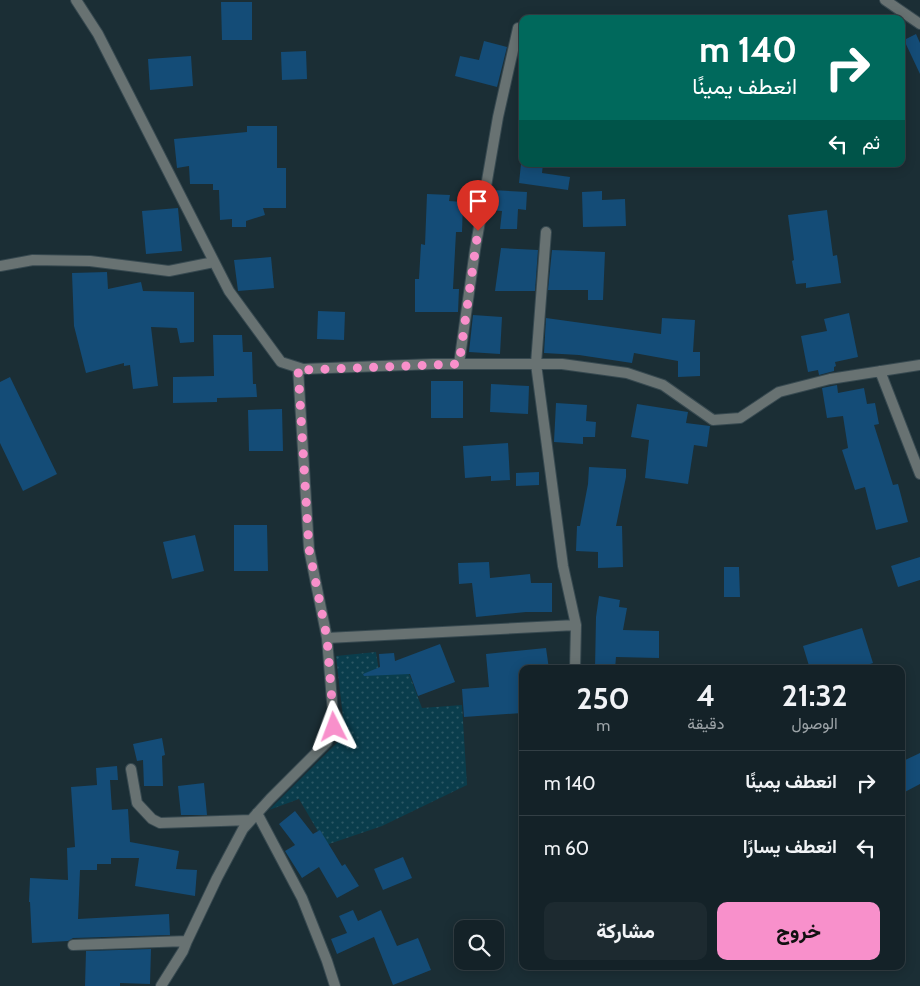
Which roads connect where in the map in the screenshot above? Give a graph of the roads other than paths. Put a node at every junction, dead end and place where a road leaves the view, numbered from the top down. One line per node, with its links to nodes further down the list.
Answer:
1 (76, 0): 6 (street)
2 (885, 0): 3 (street)
3 (920, 24)
4 (519, 28): 8 (street)
5 (546, 232): 9 (street)
6 (214, 262): 7 (street); 11 (street)
7 (0, 266)
8 (459, 364): 9 (street); 11 (street)
9 (536, 364): 12 (street); 14 (street)
10 (920, 365): 12 (street)
11 (298, 368): 15 (street)
12 (880, 371): 13 (street)
13 (920, 474)
14 (576, 625): 15 (street); 16 (street)
15 (327, 638): 18 (street)
16 (575, 665)
17 (131, 770): 18 (street)
18 (254, 817): 19 (street); 22 (street)
19 (187, 941): 20 (street); 21 (street)
20 (73, 945)
21 (161, 986)
22 (335, 986)

